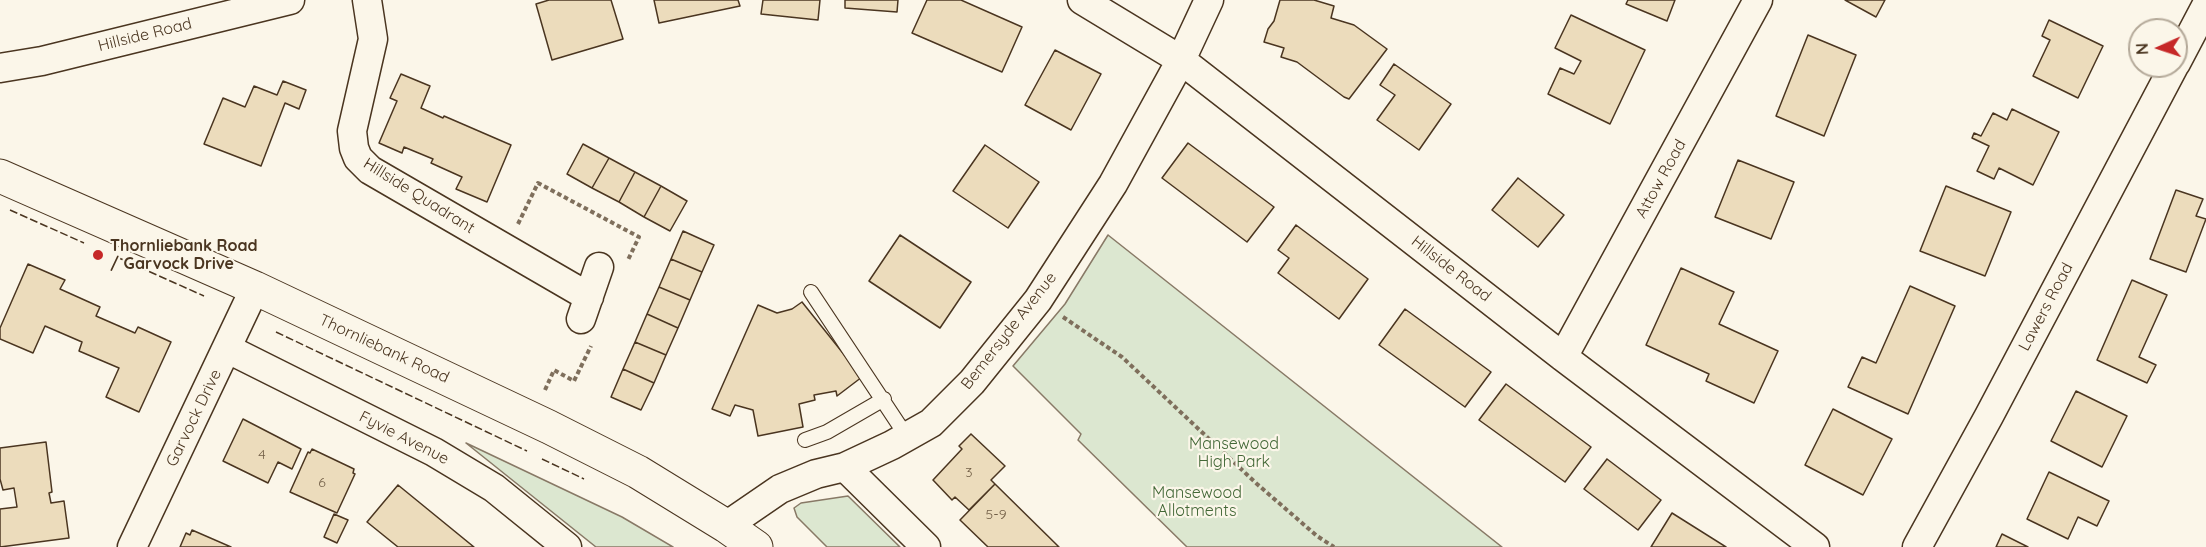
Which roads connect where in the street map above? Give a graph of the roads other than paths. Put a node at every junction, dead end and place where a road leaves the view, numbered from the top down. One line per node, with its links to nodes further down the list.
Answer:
1 (290, 0): 9 (street, Hillside Road)
2 (367, 0): 12 (street, Hillside Quadrant)
3 (1082, 0): 8 (street, Hillside Road)
4 (1209, 0): 8 (street, Bemersyde Avenue)
5 (1758, 0): 16 (street, Attow Road)
6 (2206, 6): 7 (street, Lawers Road)
7 (2188, 40)
8 (1181, 60): 16 (street, Hillside Road); 18 (street, Bemersyde Avenue)
9 (0, 68)
10 (2168, 78): 27 (street, Lawers Road)
11 (0, 176): 13 (main road, Thornliebank Road)
12 (599, 267)
13 (255, 288): 15 (street, Garvock Drive); 21 (main road, Thornliebank Road)
14 (811, 292): 17 (lane)
15 (228, 349): 22 (street, Garvock Drive); 23 (street, Fyvie Avenue)
16 (1563, 357): 26 (street, Hillside Road)
17 (884, 399): 18 (lane); 19 (lane)
18 (907, 437): 20 (street, Bemersyde Avenue)
19 (804, 440)
20 (845, 467): 21 (street, Bemersyde Avenue); 25 (street)
21 (726, 526): 24 (main road, Thornliebank Road)
22 (132, 547)
23 (567, 547)
24 (756, 547)
25 (926, 547)
26 (1815, 547)
27 (1917, 547)

